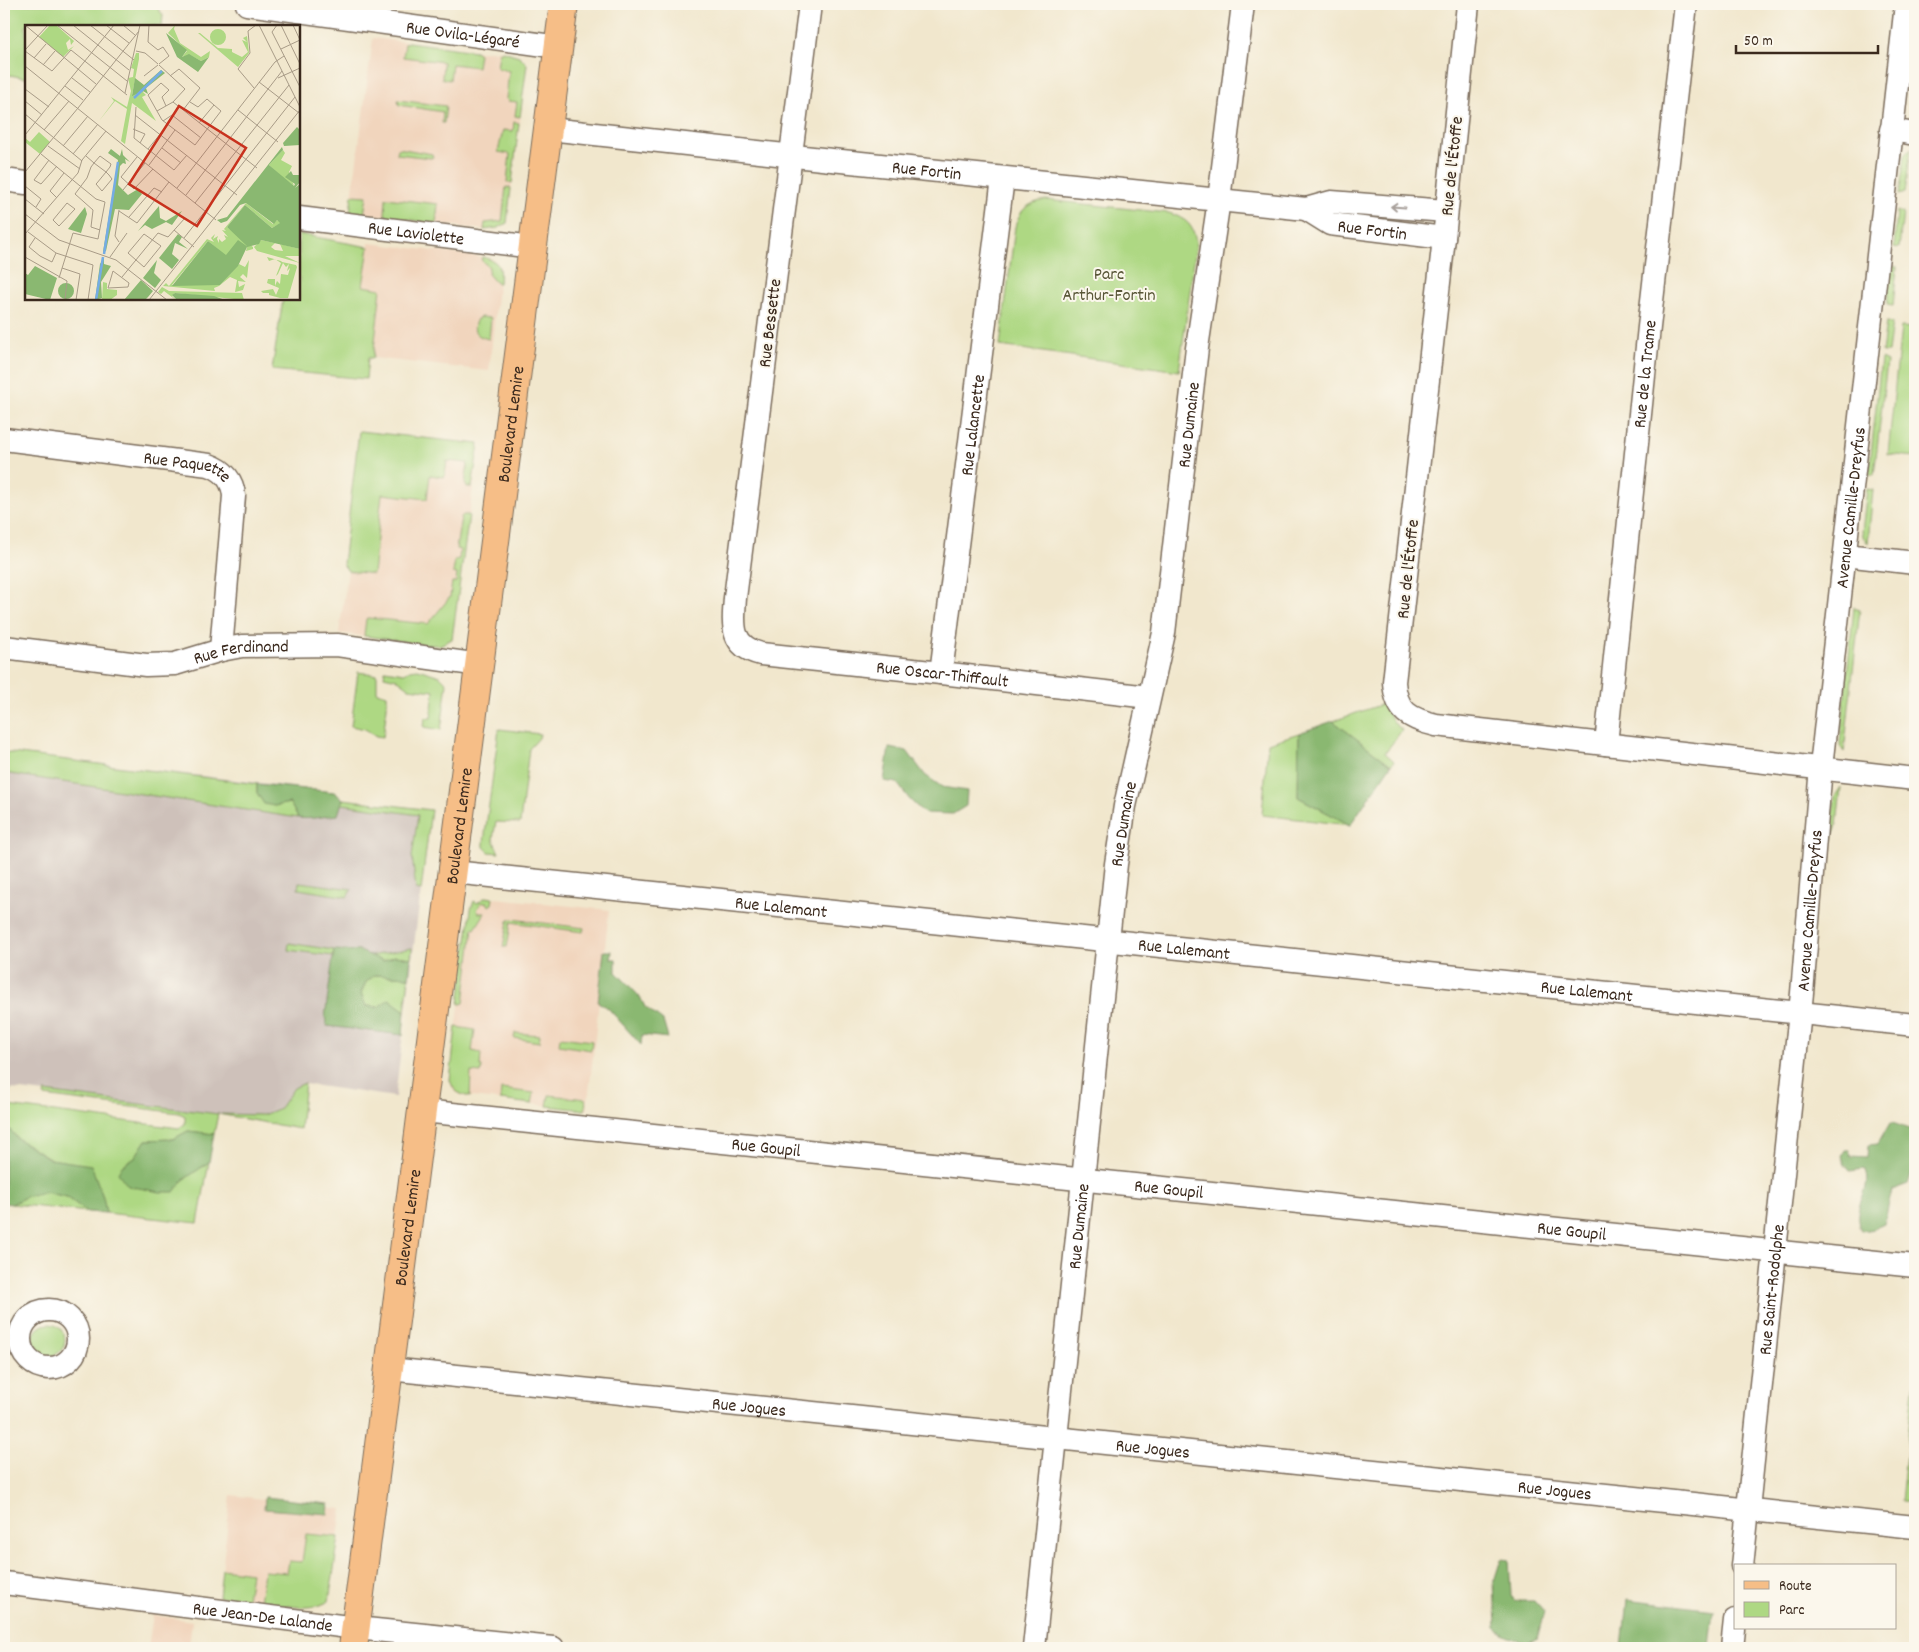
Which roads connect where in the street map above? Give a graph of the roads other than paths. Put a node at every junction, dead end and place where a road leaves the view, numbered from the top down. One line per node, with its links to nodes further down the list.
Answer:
1 (247, 4): 8 (street, Rue Ovila-Légaré)
2 (564, 4): 8 (main road, Boulevard Lemire)
3 (810, 4): 12 (street, Rue Bessette)
4 (1243, 4): 16 (street, Rue Dumaine)
5 (1468, 4): 18 (street, Rue de l'Étoffe)
6 (1686, 4): 31 (street, Rue de la Trame)
7 (1906, 4): 10 (street, Avenue Camille-Dreyfus)
8 (559, 47): 9 (main road, Boulevard Lemire)
9 (549, 129): 12 (street, Rue Fortin); 21 (main road, Boulevard Lemire)
10 (1891, 130): 11 (street); 23 (street, Avenue Camille-Dreyfus)
11 (1915, 134)
12 (791, 155): 13 (street, Rue Fortin); 25 (street, Rue Bessette)
13 (1003, 178): 16 (street, Rue Fortin); 29 (street, Rue Lalancette)
14 (4, 180): 15 (street)
15 (25, 183)
16 (1219, 200): 17 (street, Rue Fortin); 30 (street, Rue Dumaine)
17 (1306, 209): 18 (street, Rue Fortin, one-way to 17); 20 (street, Rue Fortin)
18 (1446, 210): 20 (street, Rue de l'Étoffe)
19 (300, 218): 21 (street, Rue Laviolette)
20 (1444, 238): 31 (street, Rue de l'Étoffe)
21 (533, 248): 28 (main road, Boulevard Lemire)
22 (4, 438): 27 (street, Rue Paquette)
23 (1845, 556): 24 (street); 32 (street, Avenue Camille-Dreyfus)
24 (1915, 563)
25 (739, 642): 29 (street, Rue Oscar-Thiffault)
26 (4, 647): 27 (street, Rue Ferdinand)
27 (221, 650): 28 (street, Rue Ferdinand)
28 (480, 665): 34 (main road, Boulevard Lemire)
29 (941, 673): 30 (street, Rue Oscar-Thiffault)
30 (1149, 697): 35 (street, Rue Dumaine)
31 (1606, 744): 32 (street, Rue de l'Étoffe)
32 (1821, 767): 33 (street, Rue de l'Étoffe); 36 (street, Avenue Camille-Dreyfus)
33 (1915, 778)
34 (453, 872): 35 (street, Rue Lalemant); 38 (main road, Boulevard Lemire)
35 (1108, 941): 36 (street, Rue Lalemant); 39 (street, Rue Dumaine)
36 (1800, 1014): 37 (street, Rue Lalemant); 40 (street, Rue Saint-Rodolphe)
37 (1915, 1024)
38 (423, 1111): 39 (street, Rue Goupil); 42 (main road, Boulevard Lemire)
39 (1084, 1180): 40 (street, Rue Goupil); 43 (street, Rue Dumaine)
40 (1775, 1251): 41 (street, Rue Goupil); 44 (street, Rue Saint-Rodolphe)
41 (1915, 1266)
42 (389, 1369): 43 (street, Rue Jogues); 49 (main road, Boulevard Lemire)
43 (1056, 1439): 44 (street, Rue Jogues); 51 (street, Rue Dumaine)
44 (1748, 1509): 45 (street, Rue Jogues); 46 (street, Rue Saint-Rodolphe)
45 (1915, 1527)
46 (1742, 1564)
47 (4, 1582): 49 (street, Rue Jean-De Lalande)
48 (1734, 1629): 52 (street)
49 (355, 1638): 50 (street, Rue Jean-De Lalande)
50 (553, 1648)
51 (1034, 1648)
52 (1732, 1648)

